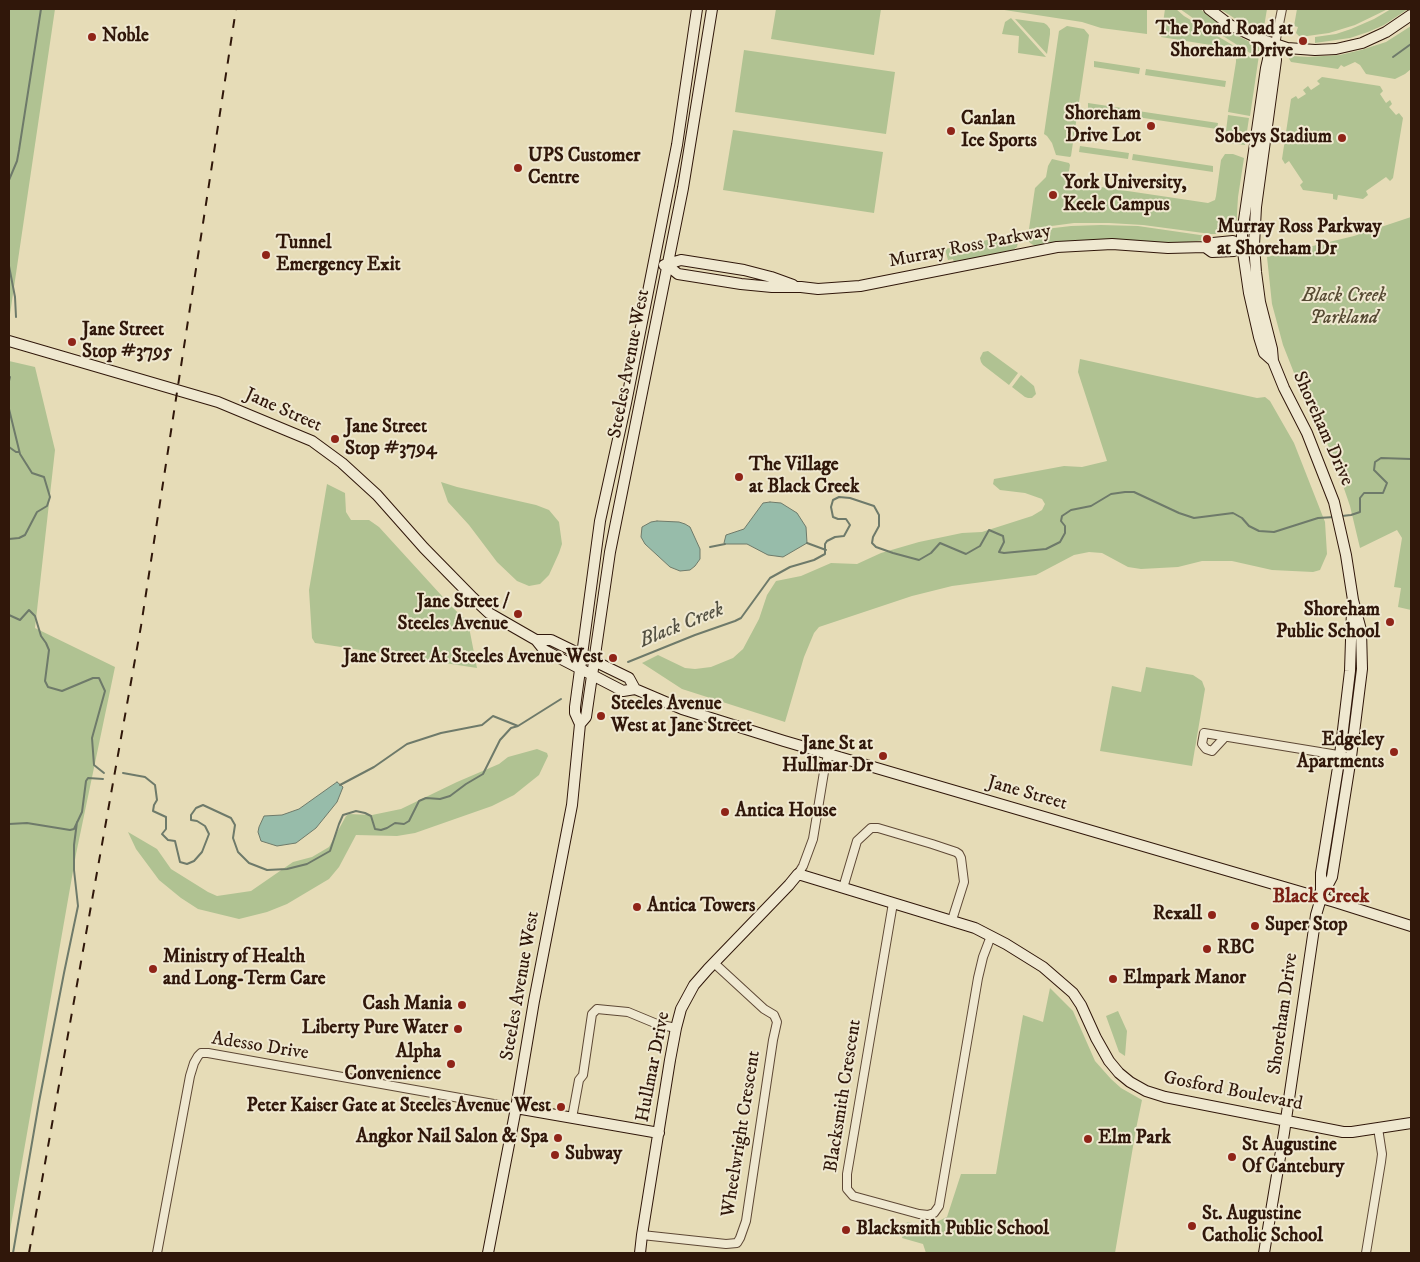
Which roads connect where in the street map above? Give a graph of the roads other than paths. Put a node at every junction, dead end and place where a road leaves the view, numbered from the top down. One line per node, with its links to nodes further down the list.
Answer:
1 (696, 9): 9 (street, Steeles Avenue West)
2 (712, 9): 10 (street, Steeles Avenue West)
3 (1209, 9): 6 (street)
4 (1282, 9): 6 (street)
5 (1411, 15): 6 (street)
6 (1275, 44): 7 (street, Shoreham Drive); 8 (street, Shoreham Drive)
7 (1242, 245): 8 (street, Murray Ross Parkway); 10 (street, Murray Ross Parkway); 12 (street, Shoreham Drive)
8 (1254, 245): 12 (street, Shoreham Drive)
9 (653, 265): 10 (street, Murray Ross Parkway); 13 (street, Steeles Avenue West)
10 (667, 265): 14 (street, Steeles Avenue West)
11 (9, 341): 16 (street, Jane Street)
12 (1273, 361): 15 (street, Shoreham Drive)
13 (626, 403): 14 (street); 17 (street, Steeles Avenue West)
14 (640, 406): 18 (street, Steeles Avenue West)
15 (1353, 600): 25 (street, Shoreham Drive); 26 (street, Shoreham Drive)
16 (536, 640): 17 (street, Jane Street); 19 (street, Jane Street)
17 (582, 655): 18 (street, Jane Street); 19 (street, Steeles Avenue West)
18 (594, 661): 20 (street, Steeles Avenue West); 21 (street, Jane Street)
19 (580, 668): 20 (street, Jane Street); 22 (street, Steeles Avenue West)
20 (592, 675): 21 (street, Jane Street); 22 (street, Steeles Avenue West)
21 (636, 689): 24 (street, Jane Street)
22 (580, 724): 36 (street, Steeles Avenue West)
23 (1224, 738): 25 (street)
24 (828, 755): 27 (street, Hullmar Drive); 29 (street, Jane Street)
25 (1340, 756): 26 (street); 29 (street, Shoreham Drive)
26 (1351, 757): 29 (street, Shoreham Drive)
27 (798, 874): 28 (street, Gosford Boulevard); 34 (street, Hullmar Drive)
28 (843, 888): 30 (street, Gosford Boulevard); 31 (street)
29 (1321, 898): 32 (street, Jane Street); 38 (street, Shoreham Drive)
30 (893, 903): 31 (street, Gosford Boulevard); 33 (street, Blacksmith Crescent)
31 (952, 920): 33 (street, Gosford Boulevard)
32 (1411, 926)
33 (992, 936): 38 (street, Gosford Boulevard)
34 (714, 963): 35 (street, Hullmar Drive); 42 (street, Wheelwright Crescent)
35 (676, 1028): 37 (street); 41 (street, Hullmar Drive)
36 (516, 1108): 37 (street); 43 (street, Adesso Drive); 44 (street, Steeles Avenue West)
37 (572, 1118): 41 (street)
38 (1286, 1120): 40 (street, Gosford Boulevard); 46 (street, Shoreham Drive)
39 (1411, 1123): 40 (street, Gosford Boulevard)
40 (1378, 1128): 47 (street)
41 (659, 1132): 42 (street, Hullmar Drive)
42 (642, 1236): 45 (street, Hullmar Drive)
43 (157, 1253)
44 (488, 1253)
45 (640, 1253)
46 (1264, 1253)
47 (1366, 1253)

